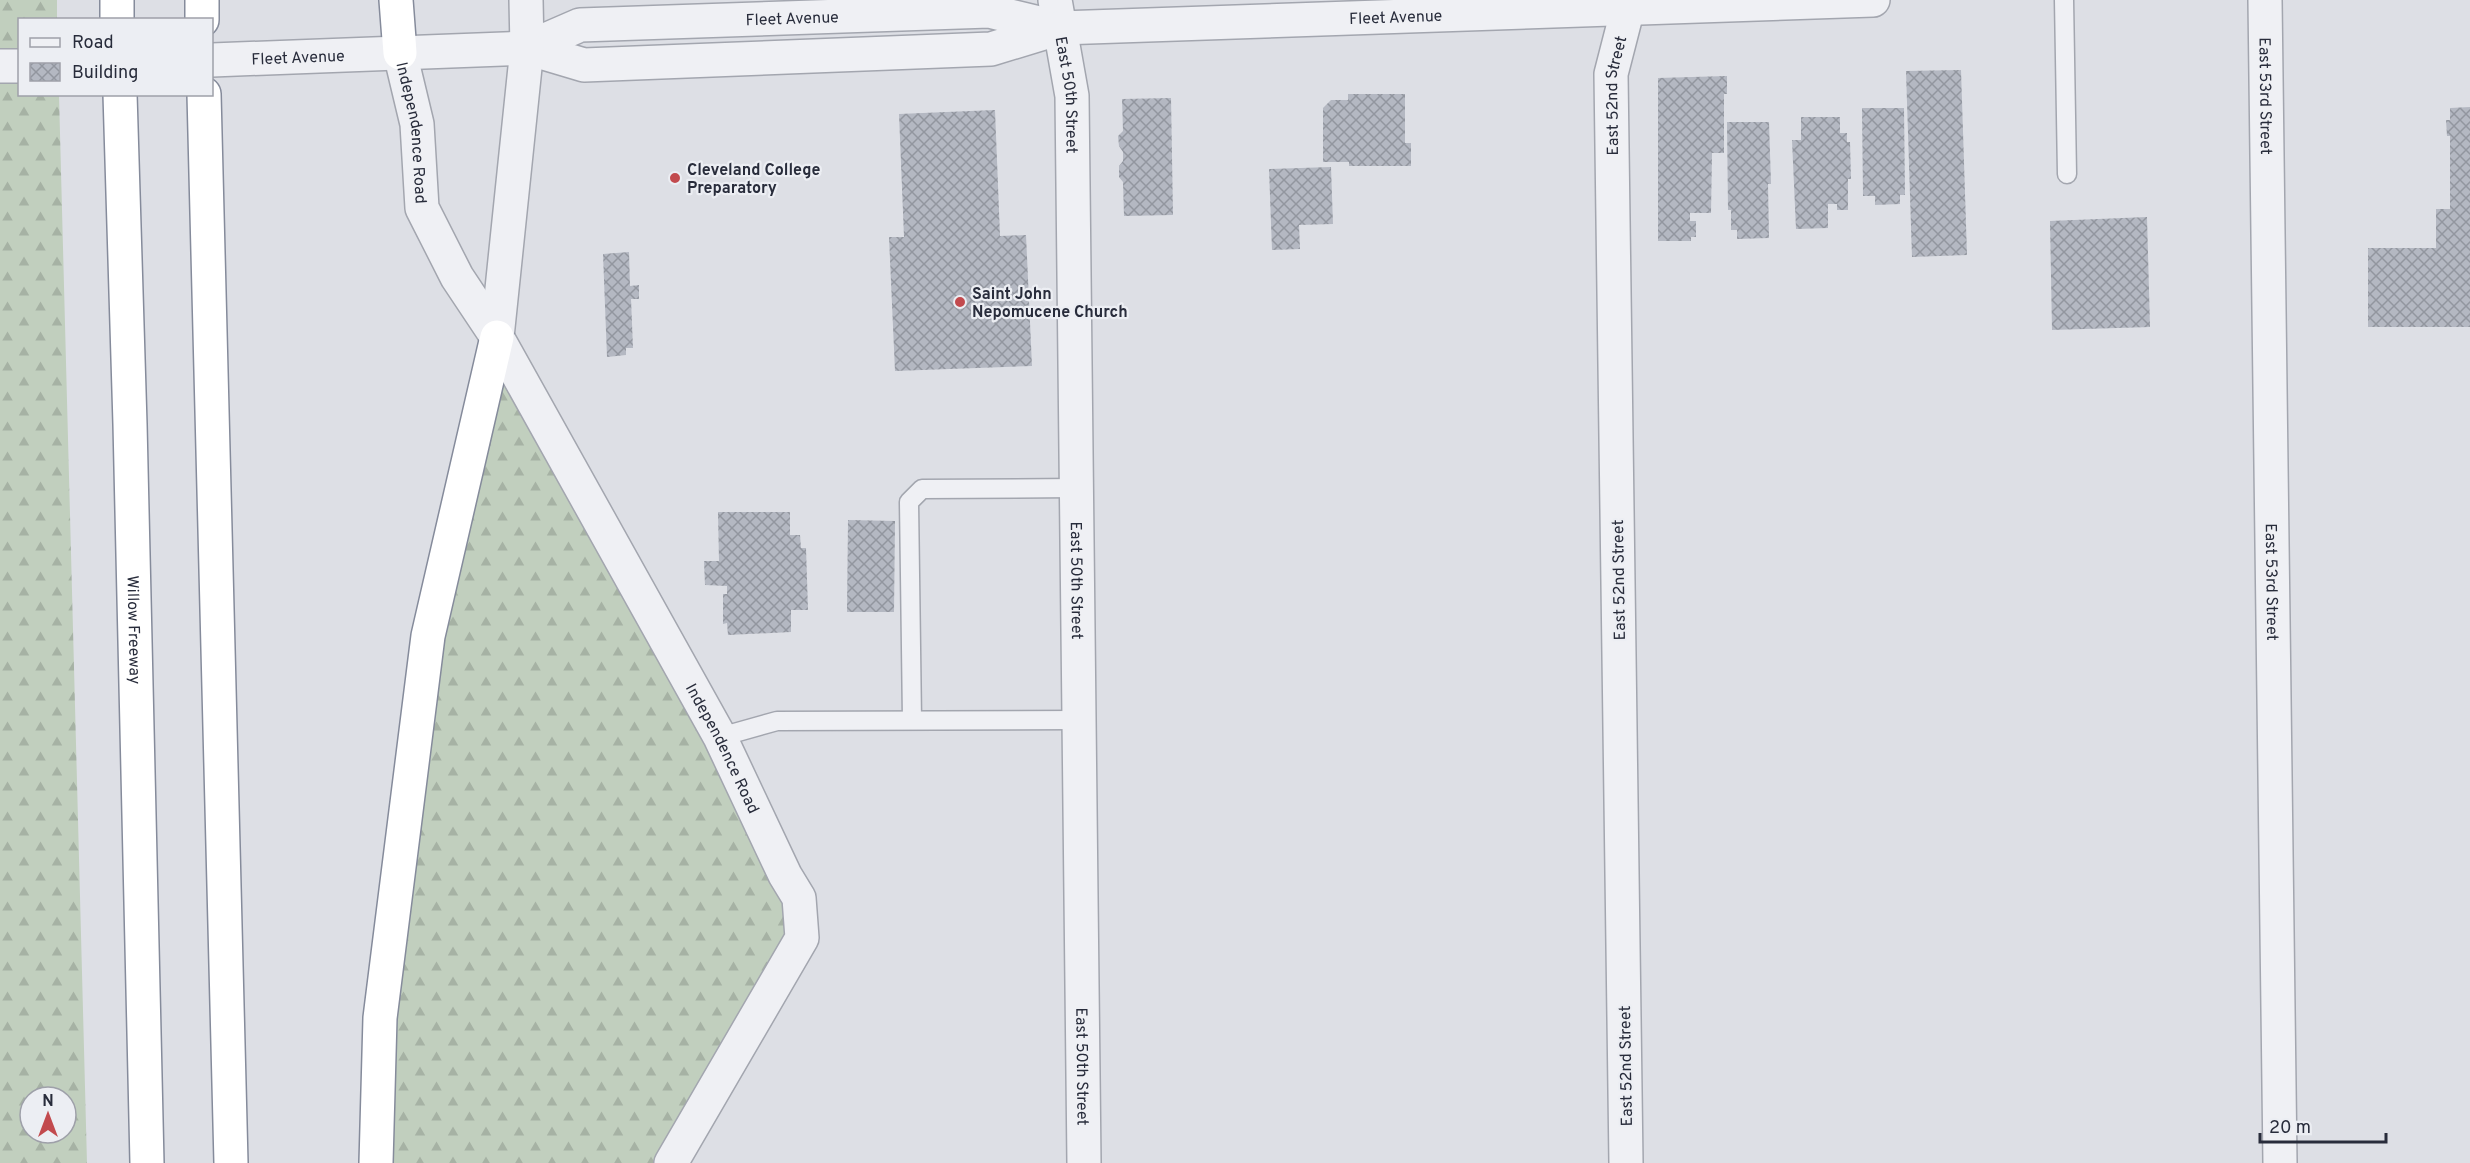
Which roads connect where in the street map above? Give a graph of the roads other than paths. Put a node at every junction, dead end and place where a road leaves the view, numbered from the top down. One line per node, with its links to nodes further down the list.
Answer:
1 (117, 0): 11 (highway)
2 (202, 0): 12 (highway)
3 (396, 0): 14 (highway)
4 (526, 0): 13 (street)
5 (1873, 0): 8 (street, Fleet Avenue)
6 (2064, 0): 20 (lane)
7 (2265, 0): 32 (street, East 53rd Street)
8 (1629, 4): 10 (street, Fleet Avenue); 31 (street, East 52nd Street)
9 (775, 9): 10 (street, Fleet Avenue); 13 (street, Fleet Avenue)
10 (1058, 14): 13 (street, Fleet Avenue); 22 (street, East 50th Street)
11 (117, 18)
12 (202, 18)
13 (527, 48): 14 (street, Fleet Avenue); 21 (street)
14 (400, 53): 15 (street, Fleet Avenue); 21 (street, Independence Road)
15 (213, 60)
16 (0, 66): 17 (street)
17 (18, 66)
18 (120, 96): 26 (highway, Willow Freeway)
19 (204, 96): 27 (highway)
20 (2067, 174)
21 (497, 337): 25 (street, Independence Road); 28 (highway)
22 (1077, 488): 23 (lane); 24 (street, East 50th Street)
23 (912, 720): 24 (lane); 25 (lane)
24 (1080, 720): 30 (street, East 50th Street)
25 (720, 737): 29 (street, Independence Road)
26 (147, 1163)
27 (231, 1163)
28 (376, 1163)
29 (671, 1163)
30 (1084, 1163)
31 (1626, 1163)
32 (2280, 1163)

